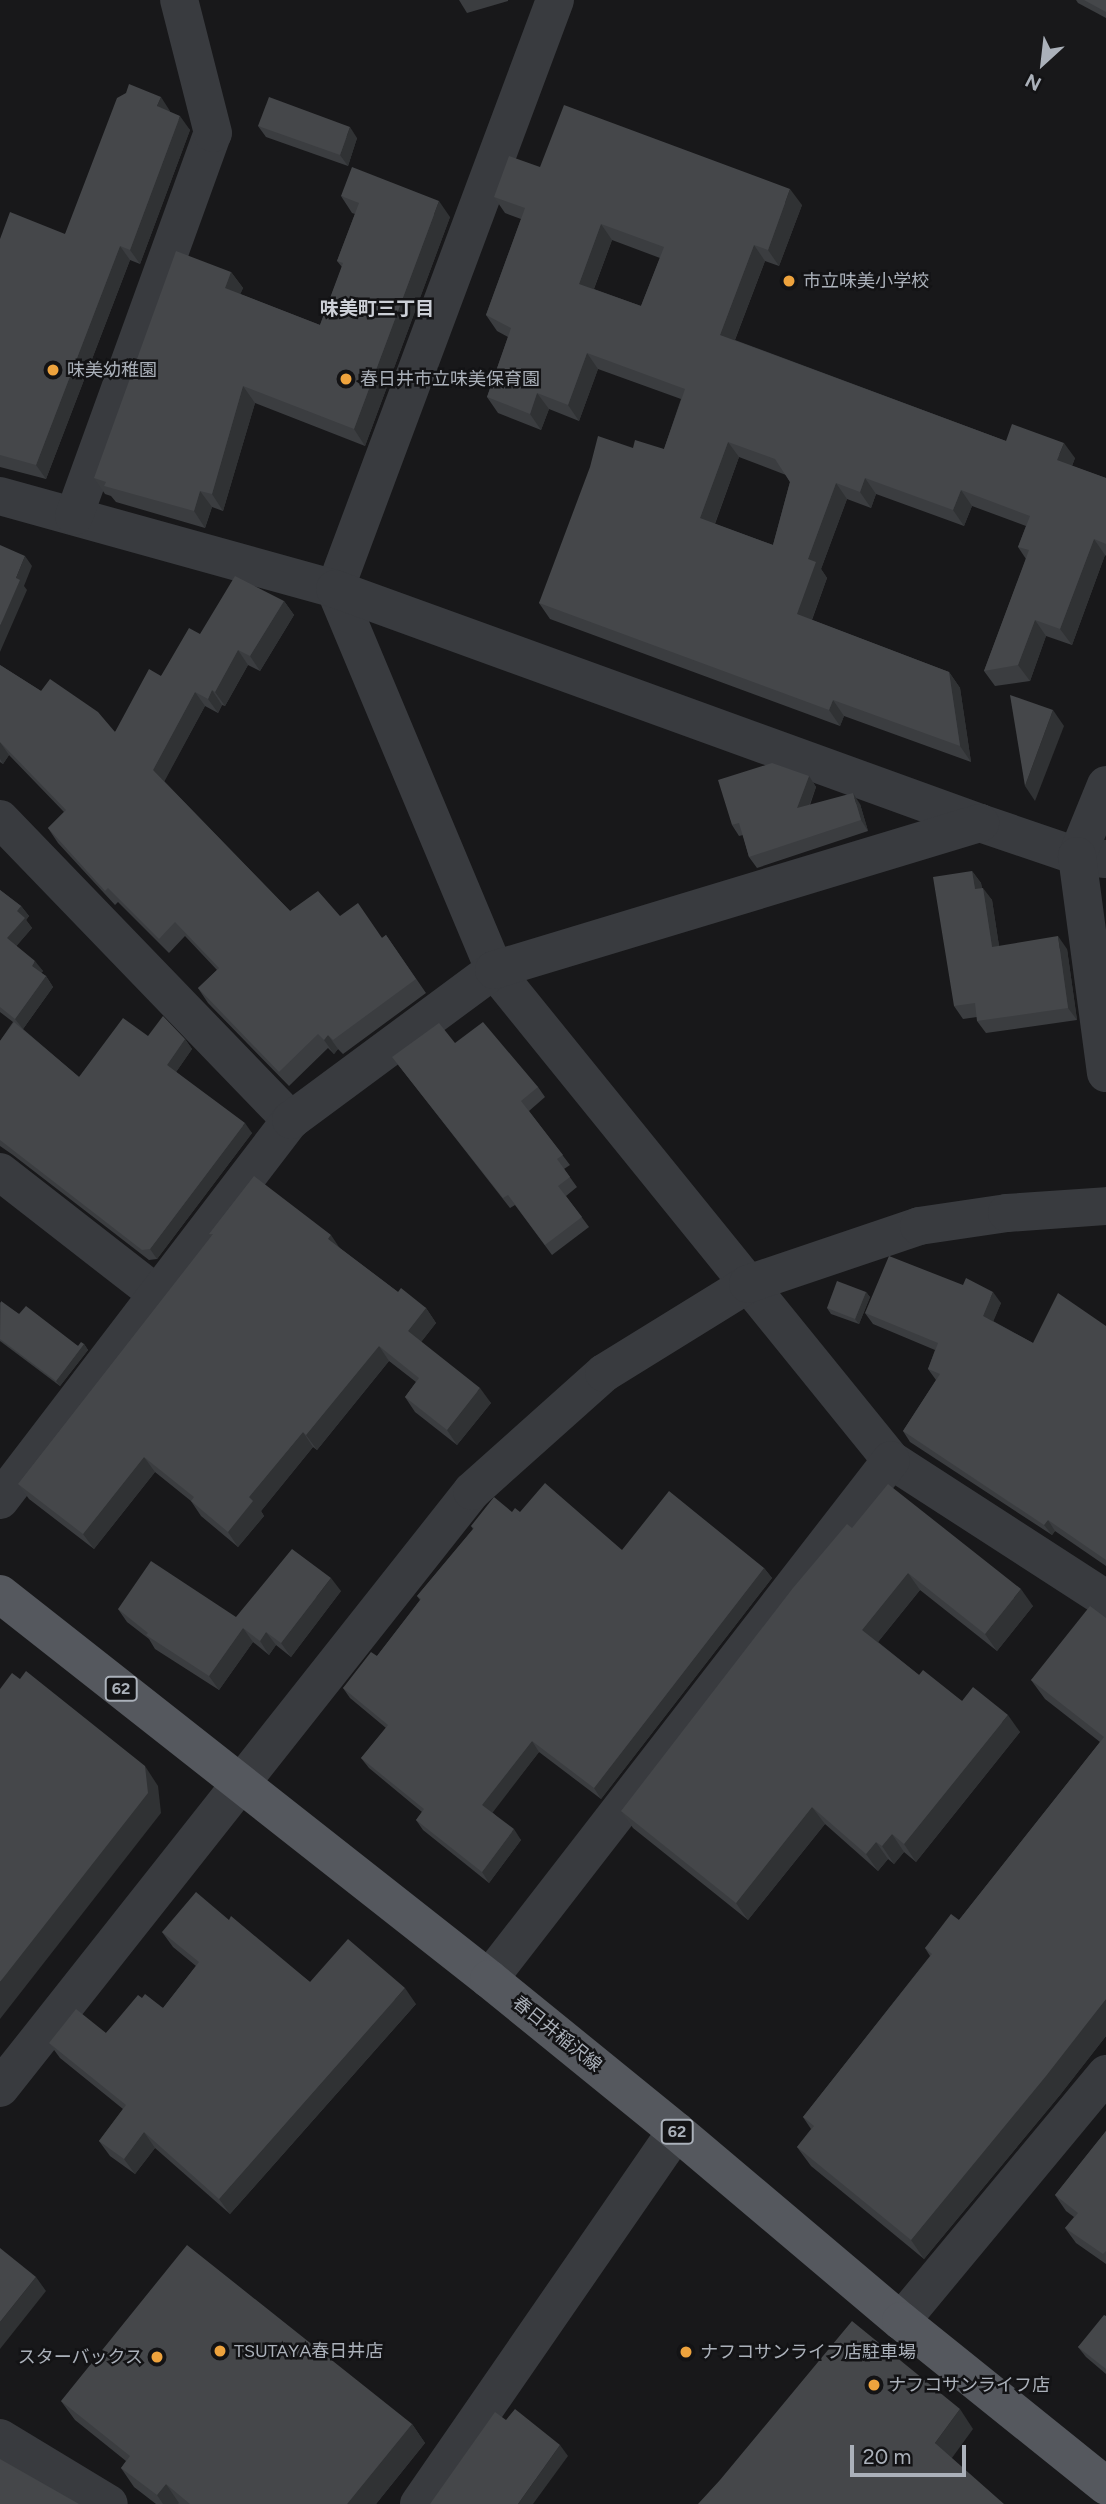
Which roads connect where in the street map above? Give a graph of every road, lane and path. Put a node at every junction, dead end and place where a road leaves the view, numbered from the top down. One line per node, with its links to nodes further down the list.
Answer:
1 (179, 0): 4 (street)
2 (555, 0): 5 (street)
3 (0, 496): 4 (street)
4 (74, 516): 5 (street)
5 (335, 589): 8 (street); 10 (street)
6 (1106, 785): 9 (street)
7 (0, 819): 12 (street)
8 (980, 823): 9 (street); 10 (street)
9 (1091, 857): 11 (street)
10 (494, 970): 12 (street); 15 (street)
11 (1106, 1073)
12 (291, 1120): 16 (street)
13 (0, 1172): 16 (street)
14 (1106, 1206): 15 (street)
15 (748, 1284): 17 (street); 21 (street)
16 (158, 1295): 18 (street)
17 (891, 1460): 20 (street); 22 (street)
18 (0, 1500)
19 (0, 1594): 21 (main road, 春日井稲沢線 / 62)
20 (1106, 1599)
21 (243, 1784): 22 (main road, 春日井稲沢線 / 62); 24 (street)
22 (489, 1979): 25 (main road, 春日井稲沢線 / 62)
23 (1106, 2074): 26 (street)
24 (0, 2088)
25 (676, 2131): 26 (main road, 春日井稲沢線 / 62); 29 (street)
26 (901, 2321): 28 (main road, 春日井稲沢線 / 62)
27 (0, 2438): 30 (street)
28 (1106, 2486)
29 (428, 2501)
30 (109, 2504)

